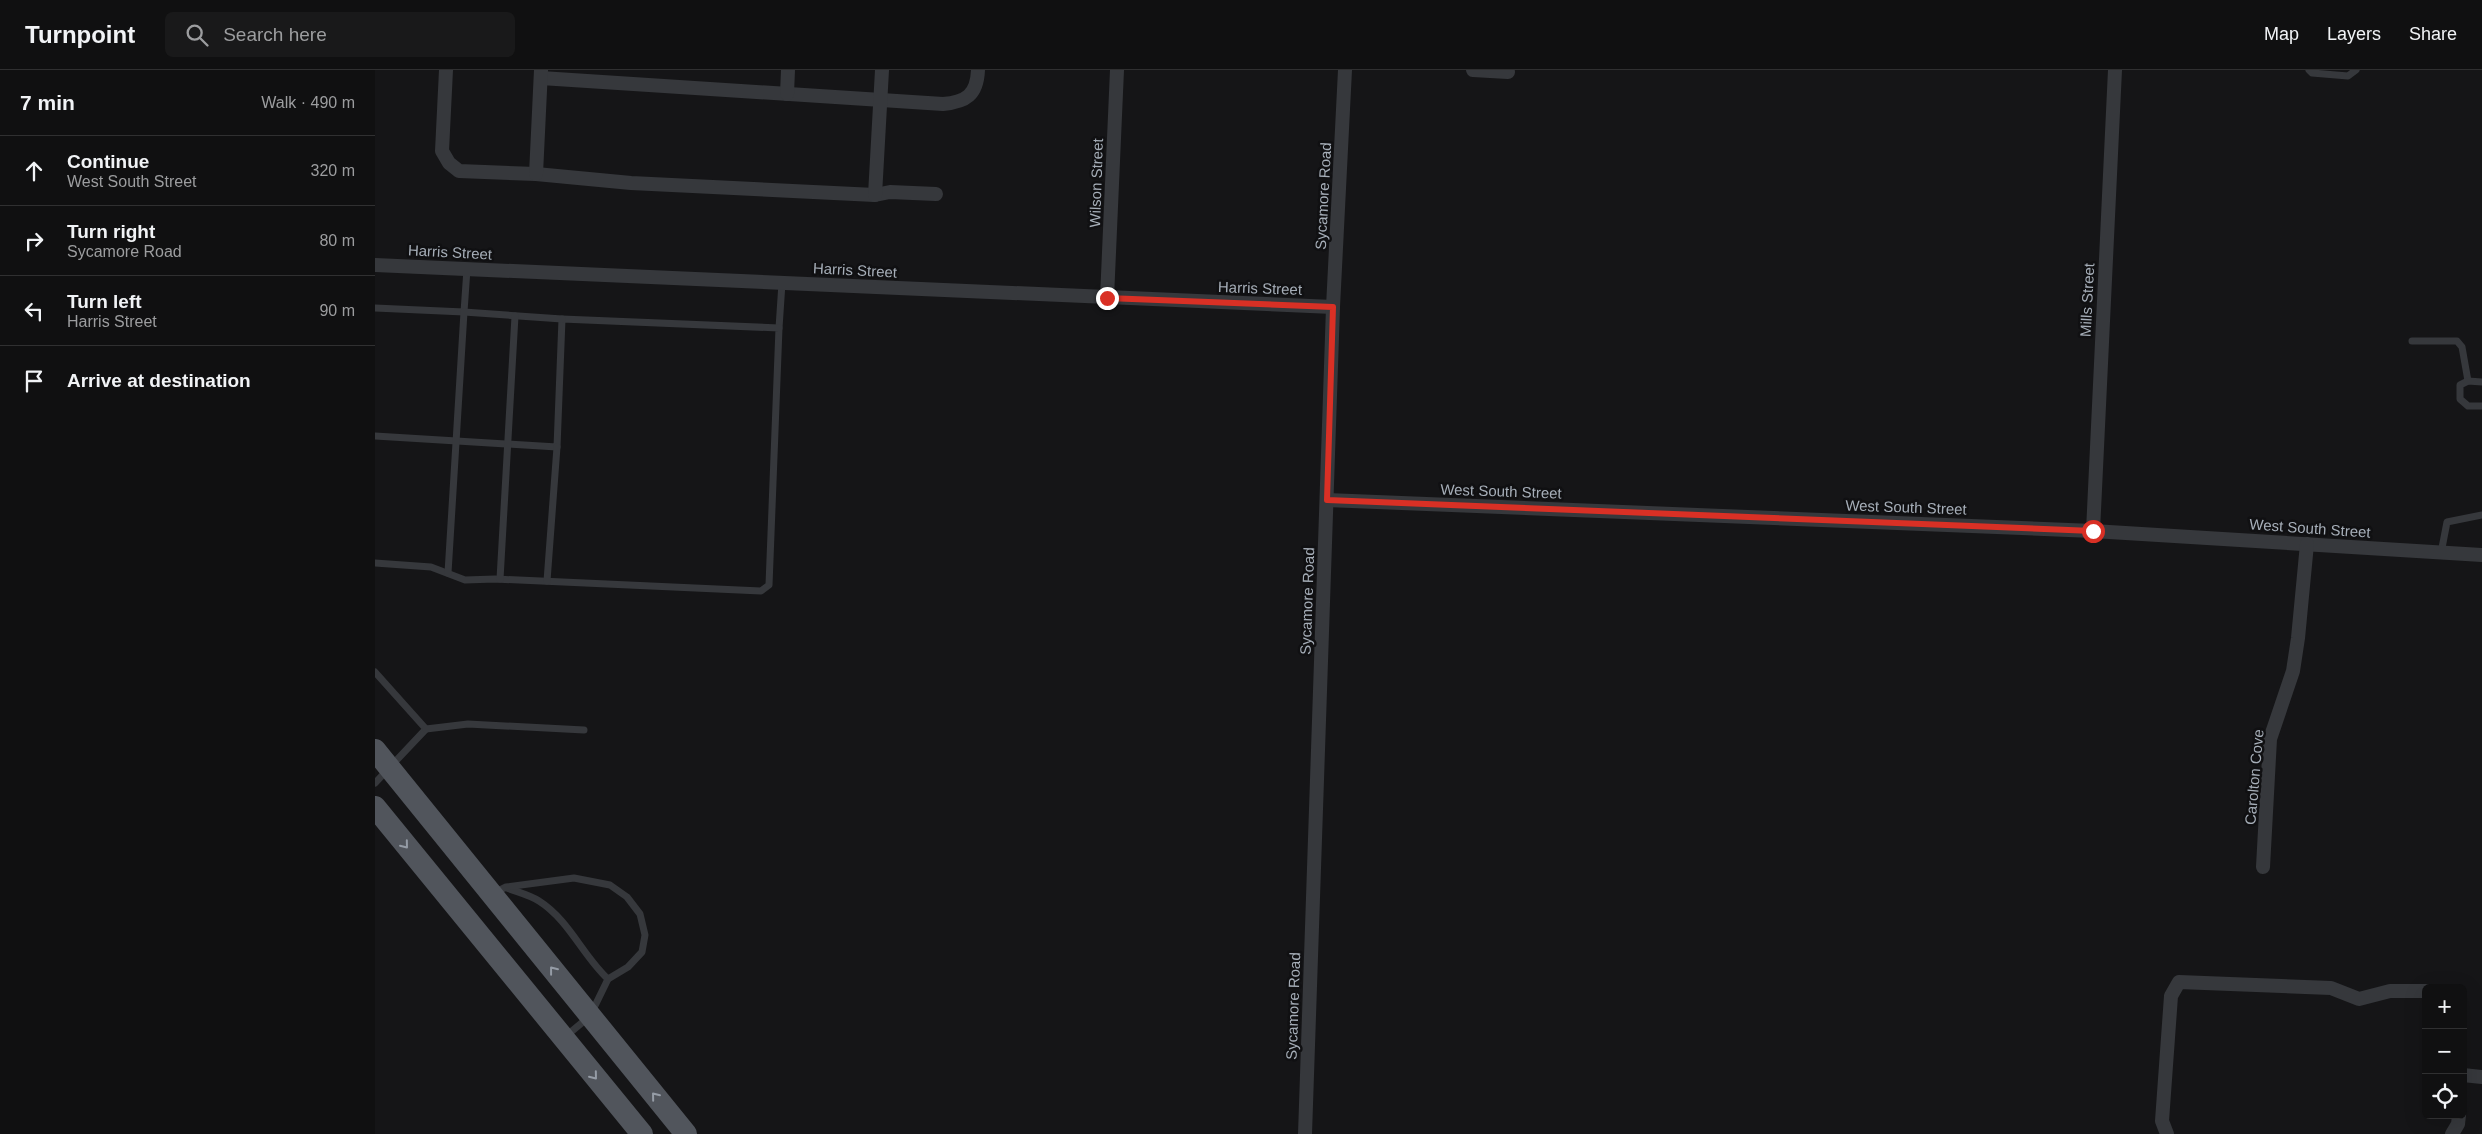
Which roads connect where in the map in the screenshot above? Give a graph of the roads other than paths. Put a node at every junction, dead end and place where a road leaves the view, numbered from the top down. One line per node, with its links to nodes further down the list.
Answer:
1 (446, 70): 15 (street)
2 (788, 70): 13 (street)
3 (882, 70): 14 (street)
4 (978, 70): 14 (street)
5 (1117, 70): 21 (street, Wilson Street)
6 (1345, 70): 22 (street, Sycamore Road)
7 (1473, 70): 11 (street)
8 (2115, 70): 38 (street, Mills Street)
9 (2309, 70): 10 (lane)
10 (2357, 70)
11 (1508, 72)
12 (541, 74): 13 (street); 15 (street)
13 (787, 94): 14 (street)
14 (880, 100): 17 (street)
15 (536, 174): 17 (street)
16 (936, 194): 17 (street)
17 (875, 195)
18 (375, 265): 19 (street, Harris Street)
19 (467, 269): 20 (street, Harris Street); 24 (lane)
20 (782, 283): 21 (street, Harris Street); 27 (lane)
21 (1107, 298): 22 (street, Harris Street)
22 (1333, 307): 36 (street, Sycamore Road)
23 (375, 308): 24 (lane)
24 (464, 312): 25 (lane); 33 (lane)
25 (515, 316): 26 (lane); 34 (lane)
26 (562, 319): 27 (lane); 35 (lane)
27 (779, 328): 45 (lane)
28 (2412, 341): 29 (lane)
29 (2468, 382): 30 (lane); 31 (lane)
30 (2482, 382)
31 (2482, 406)
32 (375, 436): 33 (lane)
33 (457, 441): 34 (lane); 43 (lane)
34 (507, 444): 35 (lane); 44 (lane)
35 (557, 447): 45 (lane)
36 (1327, 500): 38 (street, West South Street); 63 (street, Sycamore Road)
37 (2482, 515): 40 (lane)
38 (2093, 531): 39 (street, West South Street)
39 (2307, 544): 40 (street, West South Street); 52 (street, Carolton Cove)
40 (2441, 553): 41 (street, West South Street)
41 (2482, 556)
42 (375, 563): 43 (lane)
43 (448, 574): 44 (lane)
44 (500, 579): 45 (lane)
45 (547, 581)
46 (375, 672): 47 (lane)
47 (426, 729): 48 (lane); 50 (lane)
48 (584, 730)
49 (375, 750): 50 (main road)
50 (383, 775): 53 (main road)
51 (375, 807): 57 (main road, one-way to 57)
52 (2263, 867)
53 (499, 890): 54 (lane); 54 (lane); 56 (main road, one-way to 53)
54 (608, 979): 56 (lane)
55 (2422, 991): 64 (street)
56 (590, 1016): 57 (lane); 62 (main road, one-way to 56)
57 (563, 1038): 61 (main road, one-way to 61)
58 (2467, 1075): 59 (street)
59 (2482, 1077)
60 (2459, 1119): 65 (street)
61 (642, 1134)
62 (686, 1134)
63 (1305, 1134)
64 (2167, 1134)
65 (2452, 1134)

